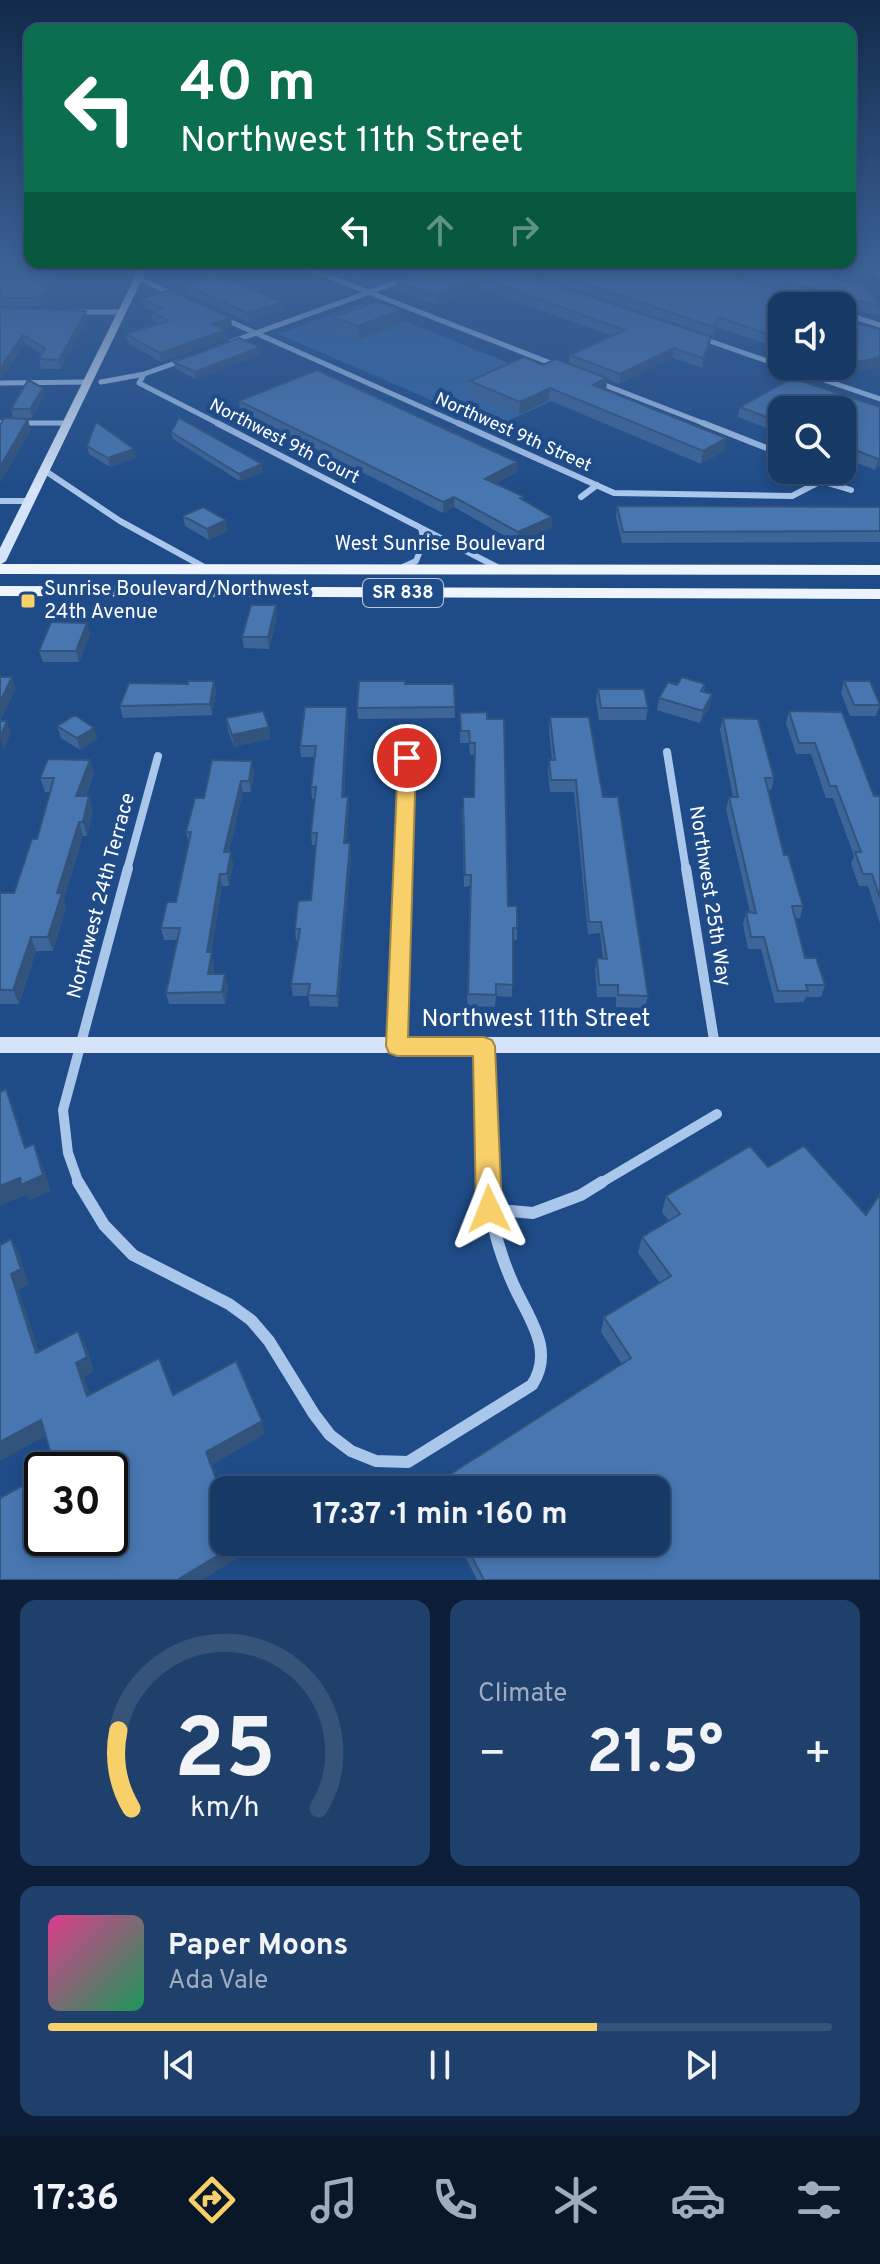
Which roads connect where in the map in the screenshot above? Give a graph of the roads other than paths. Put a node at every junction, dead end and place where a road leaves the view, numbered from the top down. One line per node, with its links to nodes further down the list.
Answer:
1 (105, 343): 13 (street)
2 (232, 343): 6 (street)
3 (276, 343): 22 (street, Northwest 9th Street)
4 (499, 343): 9 (street)
5 (715, 343): 8 (street)
6 (217, 348)
7 (188, 358): 10 (street)
8 (768, 361)
9 (563, 368)
10 (142, 379): 10 (street); 27 (street, Northwest 9th Court)
11 (589, 379): 18 (street)
12 (824, 380): 15 (street)
13 (86, 382): 14 (street); 17 (street)
14 (0, 383)
15 (880, 399)
16 (0, 423): 17 (street)
17 (67, 423): 19 (street)
18 (768, 449)
19 (44, 470): 26 (street); 29 (street)
20 (815, 484): 22 (street, Northwest 9th Street)
21 (831, 484): 23 (street)
22 (597, 485): 24 (street)
23 (851, 490)
24 (581, 497)
25 (0, 501): 26 (street)
26 (28, 501): 28 (street)
27 (421, 528): 30 (street); 31 (street, Northwest 9th Court)
28 (0, 561)
29 (204, 567): 30 (main road, West Sunrise Boulevard / SR 838); 32 (main road, West Sunrise Boulevard / SR 838)
30 (403, 567): 31 (main road, West Sunrise Boulevard / SR 838)
31 (497, 567): 33 (main road, West Sunrise Boulevard / SR 838)
32 (0, 569)
33 (880, 570)
34 (0, 591): 35 (main road, SR 838)
35 (880, 594)
36 (667, 752): 44 (street, Northwest 25th Way)
37 (158, 756): 40 (street, Northwest 24th Terrace)
38 (407, 758): 42 (street)
39 (0, 1045): 40 (street, Northwest 11th Street)
40 (80, 1045): 42 (street, Northwest 11th Street); 46 (street, Northwest 24th Terrace)
41 (880, 1045): 44 (street, Northwest 11th Street)
42 (397, 1046): 43 (street, Northwest 11th Street)
43 (484, 1046): 44 (street, Northwest 11th Street); 46 (street, Northwest 24th Terrace)
44 (715, 1046)
45 (717, 1114): 46 (street)
46 (489, 1209)

